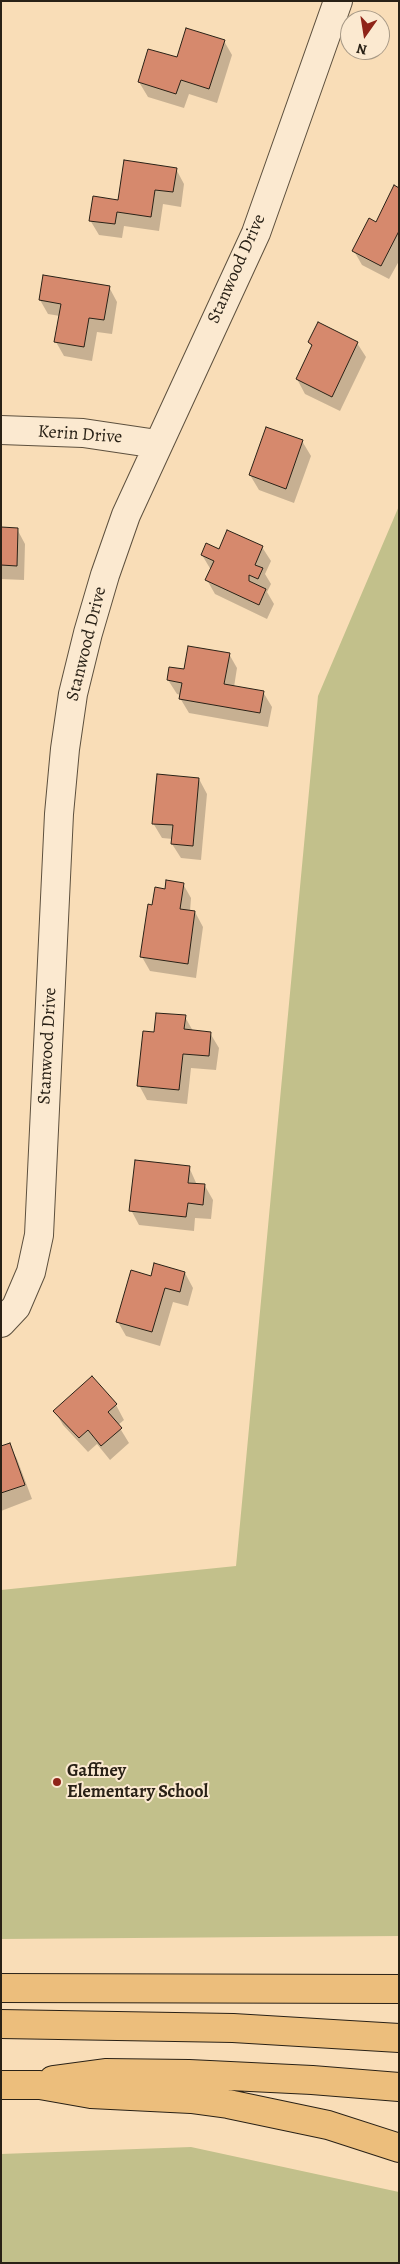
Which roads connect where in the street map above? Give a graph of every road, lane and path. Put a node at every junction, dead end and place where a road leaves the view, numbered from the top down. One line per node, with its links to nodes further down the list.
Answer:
1 (338, 1): 3 (street, Stanwood Drive)
2 (1, 430): 3 (street, Kerin Drive)
3 (157, 444): 4 (street, Stanwood Drive)
4 (1, 1323)
5 (1, 1988): 6 (highway)
6 (399, 1989)
7 (1, 2024): 8 (highway)
8 (399, 2038)
9 (1, 2085): 10 (highway)
10 (40, 2085): 11 (highway); 12 (highway)
11 (399, 2087)
12 (399, 2148)

